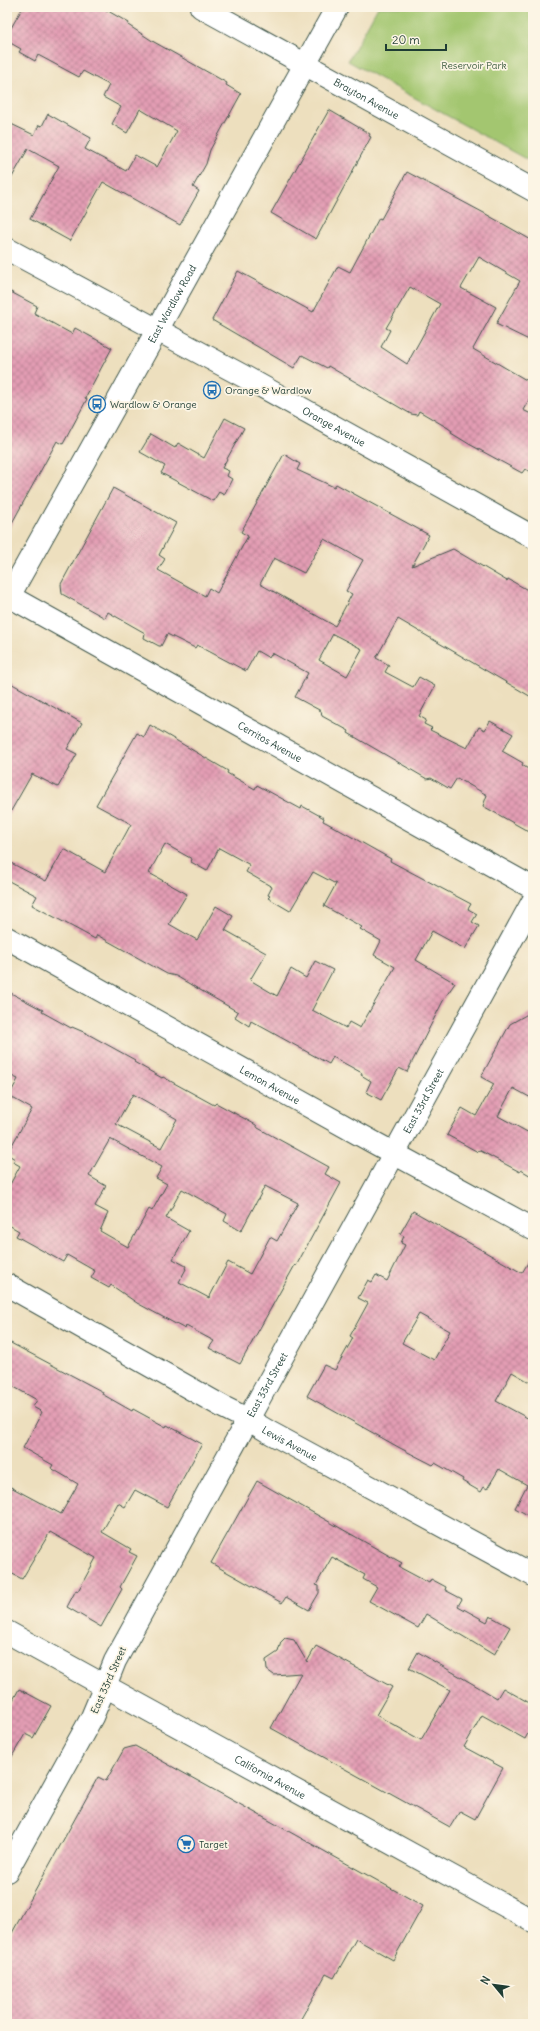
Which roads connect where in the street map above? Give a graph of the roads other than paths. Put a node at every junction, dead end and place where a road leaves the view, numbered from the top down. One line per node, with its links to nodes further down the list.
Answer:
1 (201, 7): 3 (street, Brayton Avenue)
2 (337, 7): 3 (street, East Wardlow Road)
3 (305, 64): 4 (street, Brayton Avenue); 6 (street, East Wardlow Road)
4 (533, 190)
5 (7, 249): 6 (street, Orange Avenue)
6 (157, 331): 7 (street, Orange Avenue); 8 (street, East Wardlow Road)
7 (533, 537)
8 (8, 597): 9 (street, Cerritos Avenue)
9 (533, 888)
10 (533, 901): 12 (street, East 33rd Street)
11 (7, 938): 12 (street, Lemon Avenue)
12 (395, 1153): 13 (street, Lemon Avenue); 15 (street, East 33rd Street)
13 (533, 1229)
14 (7, 1285): 15 (street, Lewis Avenue)
15 (249, 1420): 16 (street, Lewis Avenue); 18 (street, East 33rd Street)
16 (533, 1576)
17 (7, 1632): 18 (street, California Avenue)
18 (105, 1686): 19 (street, East 33rd Street); 20 (street, California Avenue)
19 (7, 1871)
20 (533, 1921)

